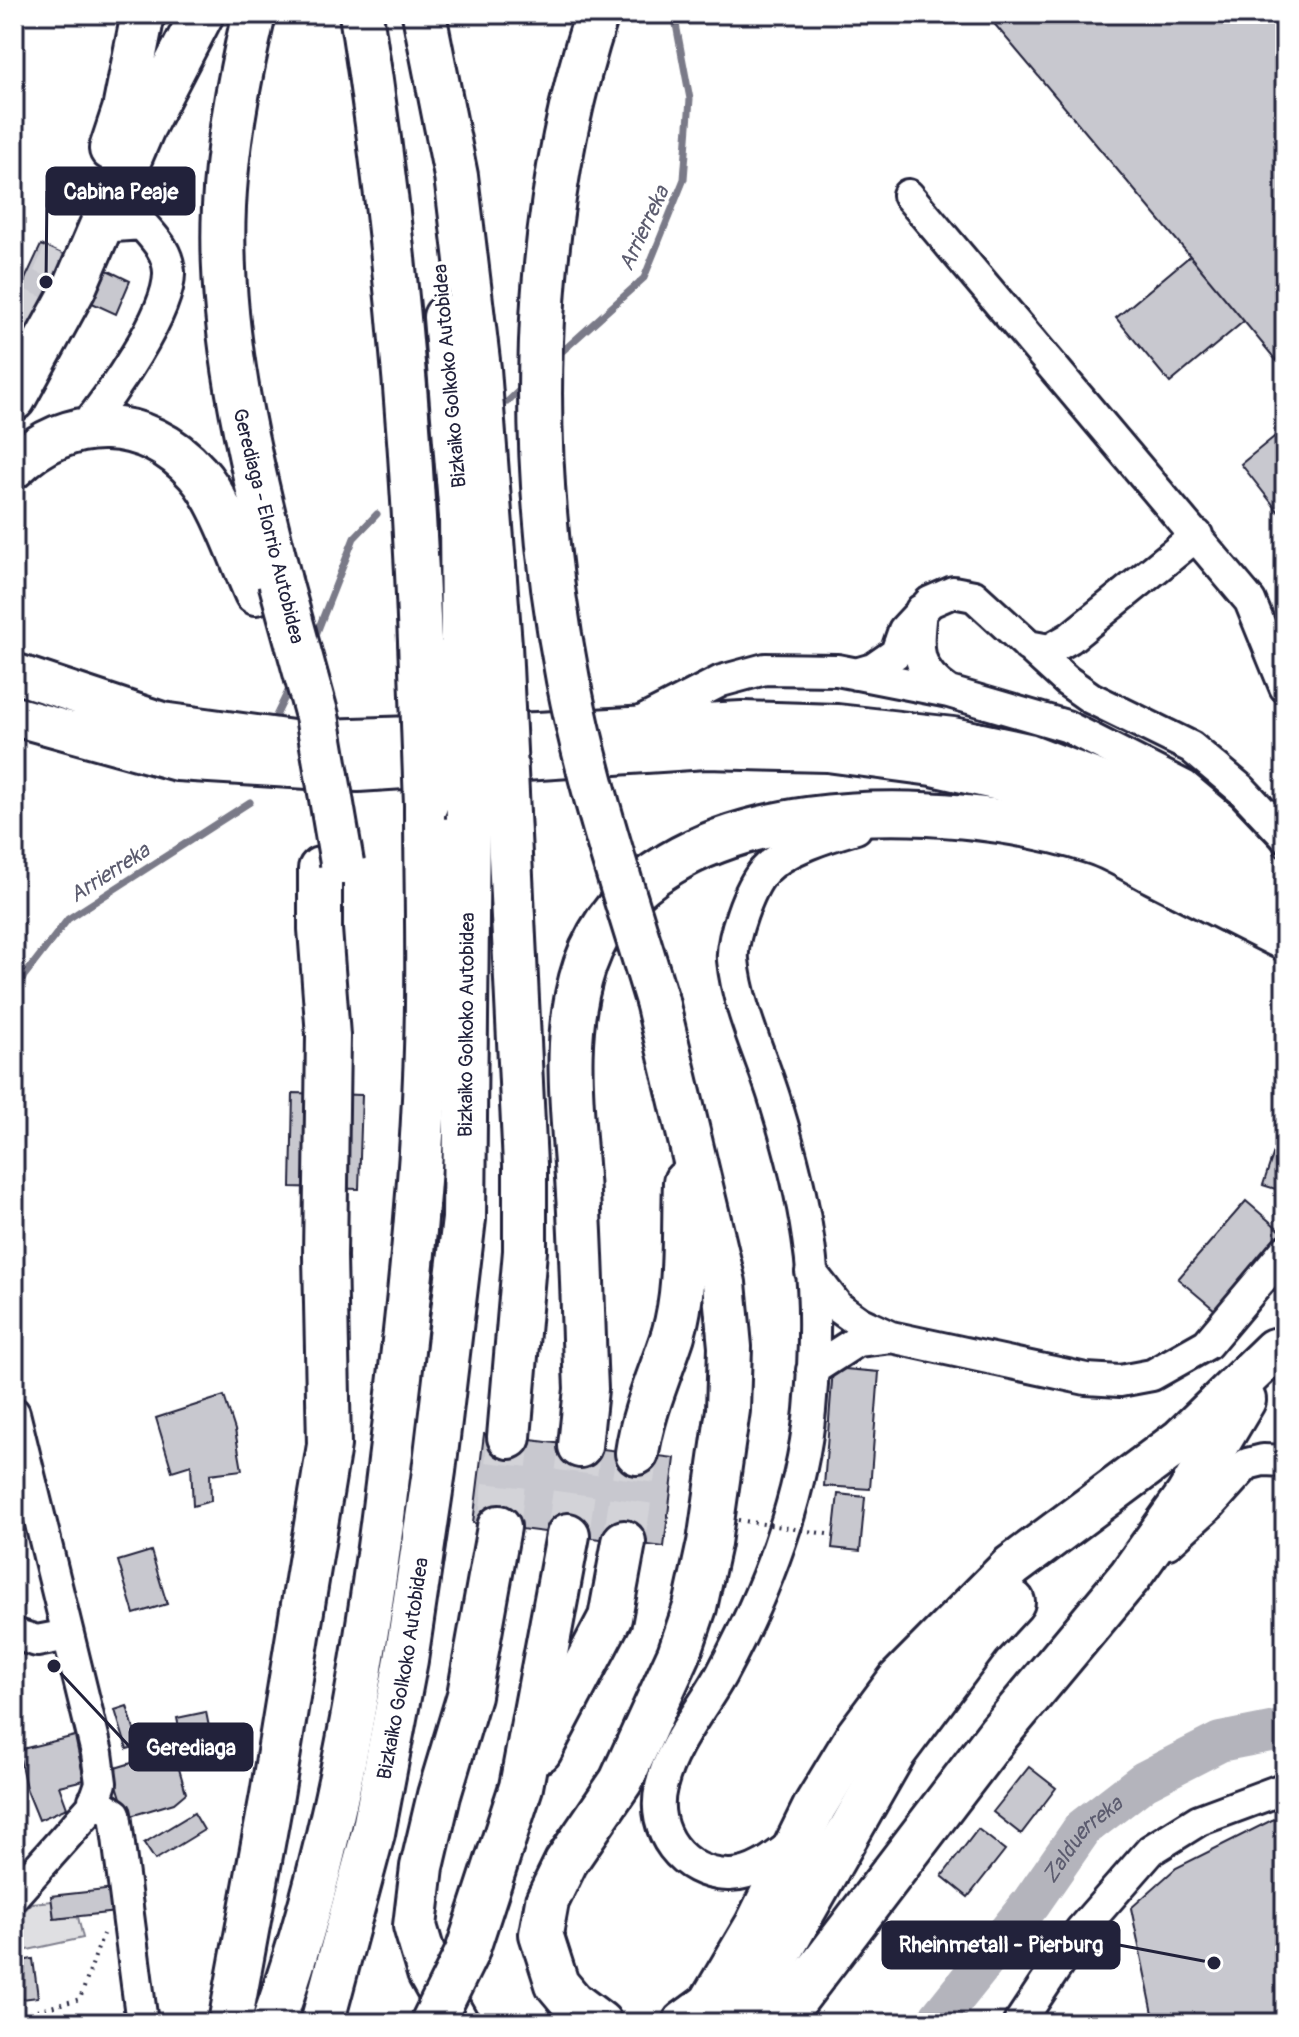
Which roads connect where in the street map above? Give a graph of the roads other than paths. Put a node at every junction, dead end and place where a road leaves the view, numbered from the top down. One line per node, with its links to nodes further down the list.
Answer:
1 (143, 14): 10 (highway)
2 (202, 14): 9 (highway)
3 (254, 14): 15 (highway, Gerediaga - Elorrio Autobidea)
4 (361, 14): 56 (highway, Bizkaiko Golkoko Autobidea, bridge)
5 (406, 14): 17 (highway, Bizkaiko Golkoko Autobidea)
6 (424, 14): 17 (highway)
7 (597, 14): 30 (highway, bridge)
8 (908, 195): 14 (street)
9 (101, 227): 11 (highway); 12 (street)
10 (64, 255)
11 (14, 399)
12 (83, 430): 13 (highway); 15 (highway)
13 (14, 467)
14 (1197, 535): 18 (street); 21 (street)
15 (268, 587): 55 (highway)
16 (921, 609): 18 (street); 20 (street); 22 (street)
17 (481, 644): 26 (highway, Bizkaiko Golkoko Autobidea, bridge)
18 (1028, 646): 27 (street)
19 (14, 673): 24 (main road)
20 (856, 674): 22 (street); 24 (street)
21 (1285, 687)
22 (949, 692): 28 (street)
23 (14, 716): 29 (main road)
24 (630, 727): 28 (main road)
25 (912, 814): 29 (highway); 32 (street); 39 (highway)
26 (488, 816): 37 (highway); 57 (highway, Bizkaiko Golkoko Autobidea)
27 (1285, 836)
28 (1285, 885)
29 (1284, 938)
30 (679, 1093): 40 (highway); 60 (highway)
31 (1285, 1251): 33 (street)
32 (811, 1272): 33 (street); 35 (street)
33 (891, 1337): 35 (street)
34 (1281, 1355): 38 (highway); 45 (highway)
35 (812, 1370): 51 (street)
36 (14, 1413): 47 (street)
37 (509, 1437)
38 (1181, 1440): 51 (highway); 62 (highway)
39 (580, 1446)
40 (637, 1453)
41 (1285, 1461): 45 (street)
42 (499, 1527): 59 (highway)
43 (568, 1535): 48 (highway)
44 (624, 1542): 48 (highway)
45 (1130, 1576): 63 (highway)
46 (14, 1634): 47 (street)
47 (68, 1635): 50 (street)
48 (521, 1787): 58 (highway, bridge)
49 (1285, 1788): 53 (street)
50 (94, 1800): 52 (street); 54 (street)
51 (797, 1841): 61 (highway)
52 (14, 1895)
53 (1026, 2020)
54 (142, 2023)
55 (230, 2023)
56 (273, 2023)
57 (322, 2023)
58 (432, 2023)
59 (457, 2023)
60 (600, 2023)
61 (684, 2023)
62 (740, 2023)
63 (778, 2023)

